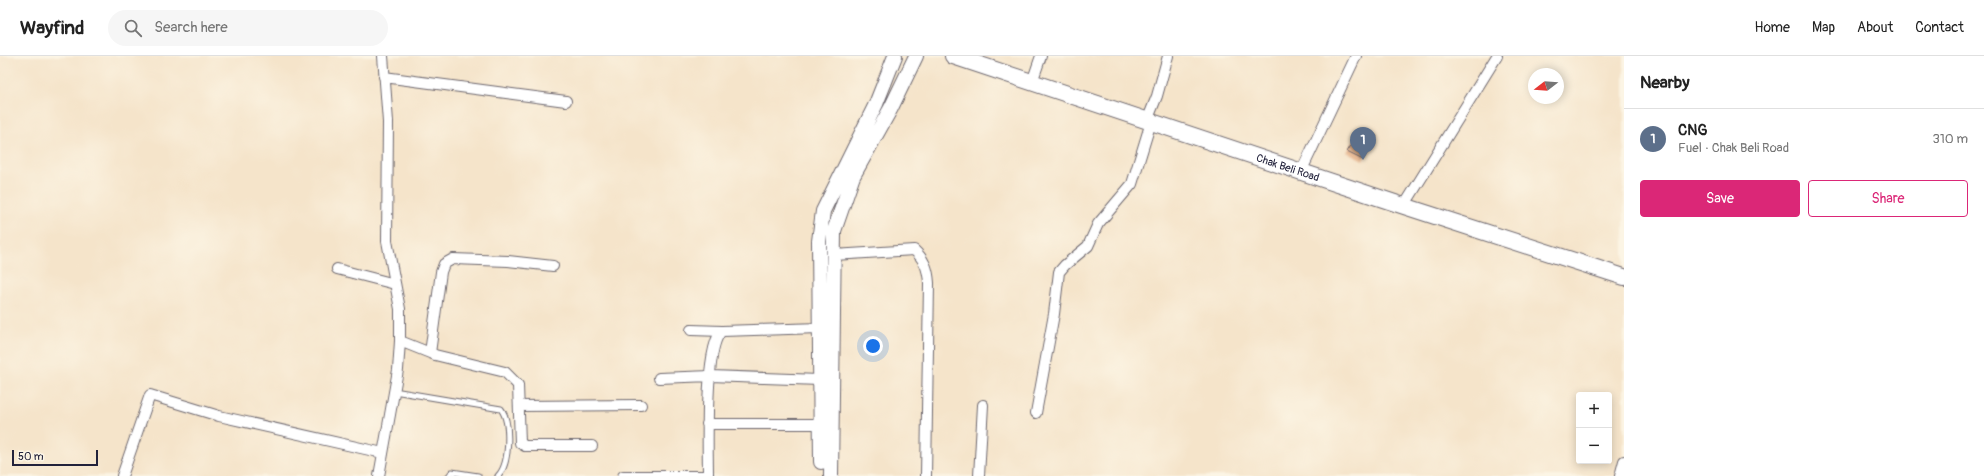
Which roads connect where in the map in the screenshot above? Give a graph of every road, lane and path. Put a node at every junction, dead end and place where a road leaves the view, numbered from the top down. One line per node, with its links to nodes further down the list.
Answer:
1 (383, 56): 9 (street)
2 (895, 56): 20 (street)
3 (916, 56): 15 (street)
4 (953, 56): 10 (main road, Chak Beli Road)
5 (1041, 56): 10 (street)
6 (1168, 56): 12 (street)
7 (1356, 56): 13 (street)
8 (1497, 56): 14 (street)
9 (384, 77): 11 (street); 19 (street)
10 (1032, 82): 12 (main road, Chak Beli Road)
11 (566, 101)
12 (1149, 122): 13 (main road, Chak Beli Road); 32 (street)
13 (1301, 172): 14 (main road, Chak Beli Road)
14 (1404, 206): 18 (main road, Chak Beli Road)
15 (834, 255): 46 (street); 47 (street)
16 (553, 266): 24 (street)
17 (337, 269): 19 (street)
18 (1624, 277)
19 (395, 284): 23 (street)
20 (820, 328): 22 (street); 27 (street)
21 (691, 330): 22 (street)
22 (722, 331): 25 (street)
23 (400, 341): 24 (street); 28 (street)
24 (430, 353): 31 (street)
25 (711, 376): 26 (street); 27 (street); 33 (street)
26 (659, 378)
27 (820, 380): 34 (street)
28 (394, 391): 36 (street); 42 (lane)
29 (641, 405): 31 (street)
30 (983, 405): 48 (street)
31 (519, 406): 35 (street)
32 (1036, 413)
33 (707, 424): 34 (street); 44 (street)
34 (821, 424): 45 (street)
35 (592, 446)
36 (383, 453): 38 (street); 39 (street)
37 (1624, 461): 49 (street)
38 (122, 476)
39 (379, 476)
40 (448, 476): 41 (lane)
41 (478, 476)
42 (498, 476)
43 (623, 476): 44 (street)
44 (708, 476)
45 (821, 476)
46 (831, 476)
47 (926, 476)
48 (979, 476)
49 (1620, 476)

